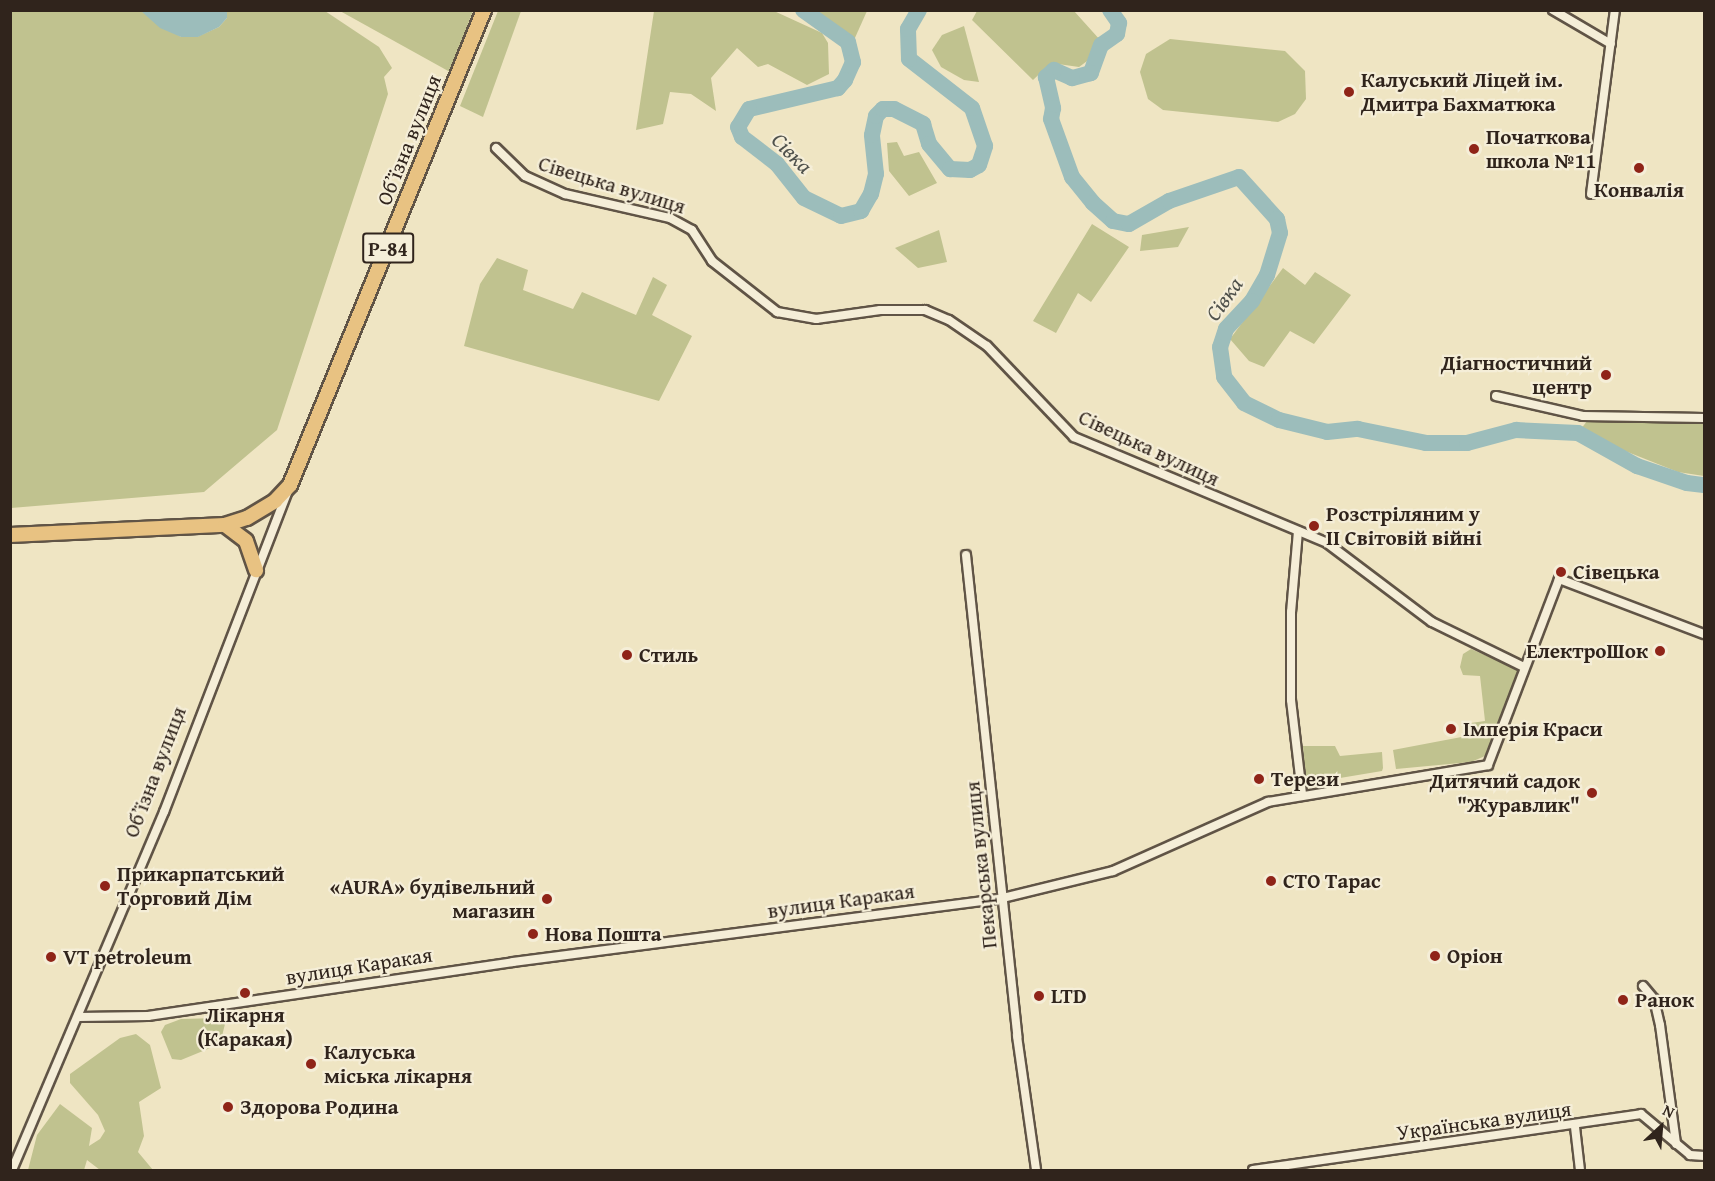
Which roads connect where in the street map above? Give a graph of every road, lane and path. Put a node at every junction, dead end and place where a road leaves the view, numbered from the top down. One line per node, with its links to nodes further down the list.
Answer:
1 (483, 10): 9 (main road, Обʼїзна вулиця / Р-84)
2 (1554, 10): 4 (street)
3 (1615, 10): 4 (street)
4 (1611, 44): 6 (street)
5 (496, 148): 11 (street, Сівецька вулиця)
6 (1591, 194)
7 (1496, 396): 8 (street)
8 (1704, 418)
9 (290, 485): 10 (main road, Обʼїзна вулиця / Р-84); 14 (street, Обʼїзна вулиця)
10 (225, 525): 12 (main road, Обʼїзна вулиця / Р-84); 14 (main road)
11 (1298, 531): 16 (street, Сівецька вулиця); 17 (street)
12 (10, 536)
13 (966, 555): 18 (street, Пекарська вулиця)
14 (256, 570): 20 (street, Обʼїзна вулиця)
15 (1704, 634): 16 (street)
16 (1524, 667): 17 (street, вулиця Каракая)
17 (1302, 793): 18 (street, вулиця Каракая)
18 (1003, 898): 20 (street, вулиця Каракая); 25 (street, Пекарська вулиця)
19 (1642, 986): 22 (street)
20 (79, 1017): 24 (street, Обʼїзна вулиця)
21 (1575, 1126): 22 (street, Українська вулиця); 26 (street, Українська вулиця); 27 (street)
22 (1676, 1144): 23 (street, Українська вулиця)
23 (1704, 1156)
24 (12, 1170)
25 (1036, 1170)
26 (1253, 1170)
27 (1580, 1170)

